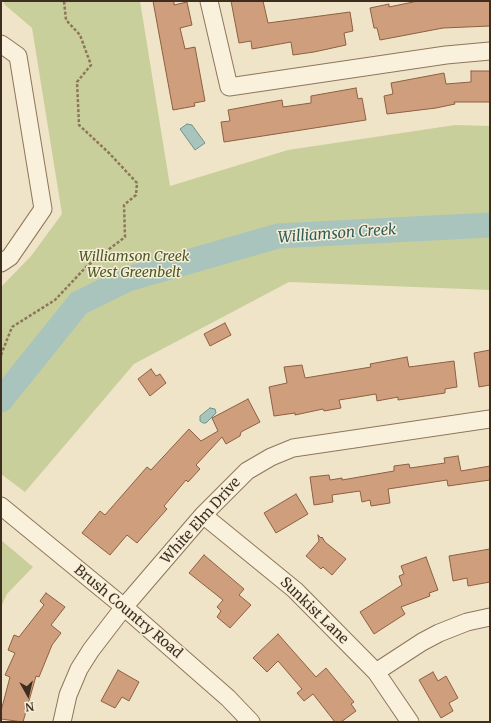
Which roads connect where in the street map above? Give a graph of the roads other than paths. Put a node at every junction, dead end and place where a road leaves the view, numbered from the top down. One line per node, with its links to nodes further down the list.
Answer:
1 (209, 1): 3 (street)
2 (1, 44): 4 (street)
3 (490, 51)
4 (1, 263)
5 (490, 419): 7 (street, White Elm Drive)
6 (1, 506): 8 (street, Brush Country Road)
7 (203, 515): 8 (street, White Elm Drive); 10 (street, Sunkist Lane)
8 (124, 608): 11 (street, White Elm Drive); 12 (street, Brush Country Road)
9 (490, 616): 10 (street)
10 (376, 672): 13 (street, Sunkist Lane)
11 (62, 722)
12 (251, 722)
13 (410, 722)

